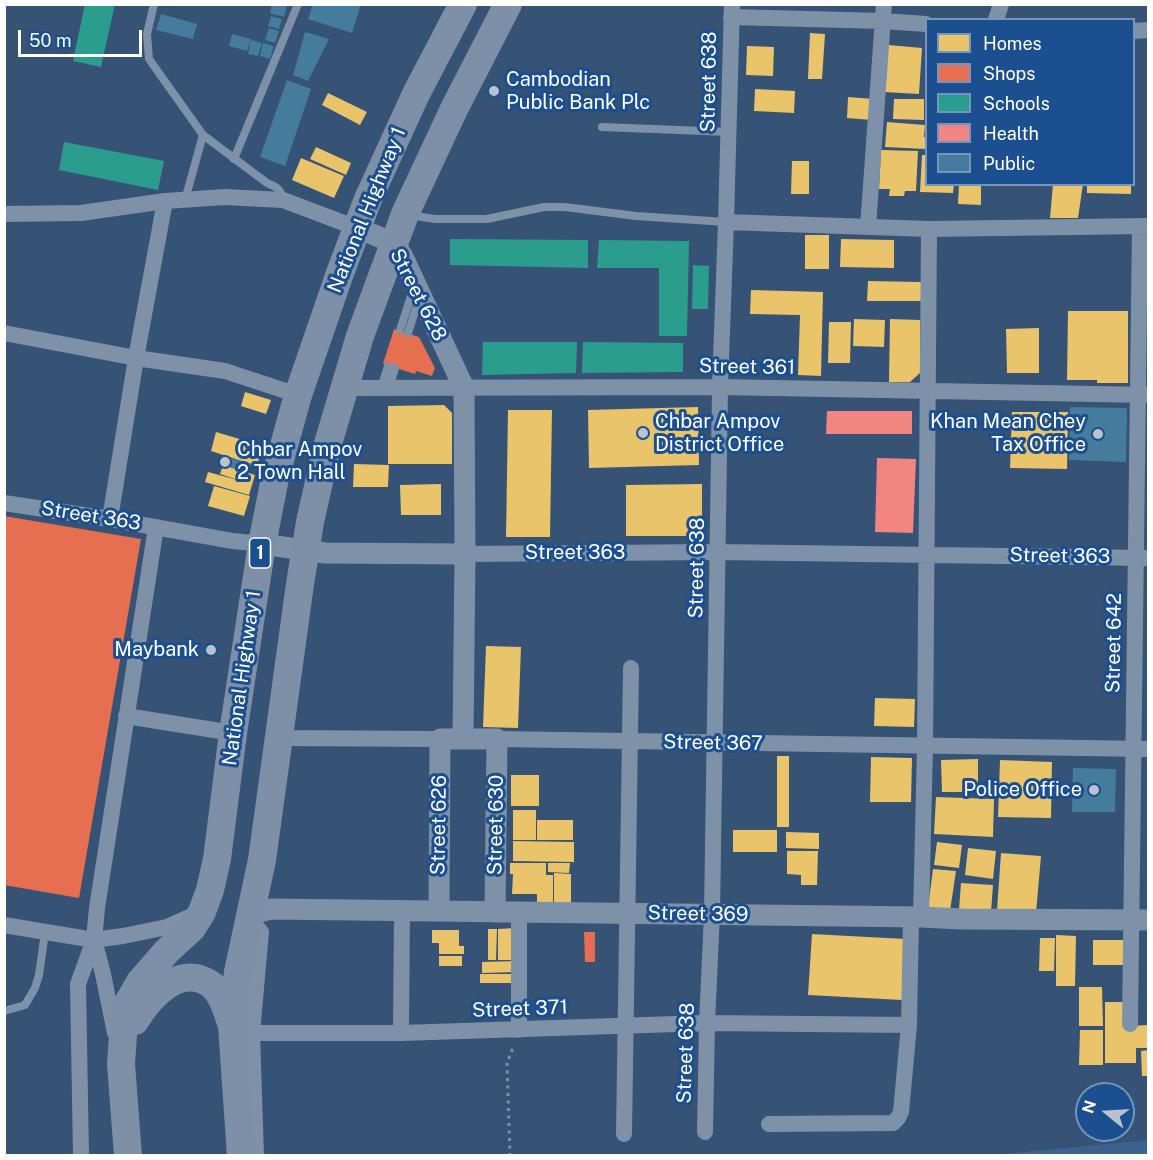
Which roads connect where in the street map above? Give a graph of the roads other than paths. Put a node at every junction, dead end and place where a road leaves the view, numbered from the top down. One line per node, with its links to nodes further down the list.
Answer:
1 (154, 4): 10 (lane)
2 (298, 4): 11 (lane)
3 (463, 4): 20 (highway, National Highway 1 / 1)
4 (508, 4): 16 (highway, National Highway 1)
5 (732, 11): 6 (street); 9 (street, Street 638)
6 (883, 13): 7 (street); 19 (street)
7 (925, 24)
8 (602, 127): 9 (lane)
9 (729, 132): 17 (street, Street 638)
10 (203, 135): 11 (lane); 12 (lane)
11 (234, 159): 13 (lane)
12 (185, 200): 13 (street, Street 628); 14 (street, Street 628)
13 (283, 200): 20 (street, Street 628)
14 (165, 201): 15 (street, Street 628); 26 (street)
15 (4, 214)
16 (405, 214): 17 (lane); 22 (highway, National Highway 1)
17 (726, 222): 19 (street); 28 (street, Street 638)
18 (1144, 226): 21 (street); 33 (street, Street 642)
19 (868, 227): 21 (street)
20 (357, 228): 22 (street, Street 628); 34 (highway, National Highway 1 / 1)
21 (929, 229): 32 (street)
22 (394, 243): 23 (street, Street 628); 29 (highway, National Highway 1)
23 (418, 289): 24 (lane); 31 (street, Street 628)
24 (404, 332)
25 (4, 333): 26 (street)
26 (136, 358): 34 (street); 36 (street)
27 (392, 367): 30 (lane)
28 (720, 387): 31 (street, Street 361); 32 (street, Street 361); 40 (street, Street 638)
29 (344, 388): 30 (street, Street 361); 39 (highway, National Highway 1)
30 (385, 388): 31 (street, Street 361)
31 (464, 388): 41 (street, Street 628)
32 (928, 392): 33 (street, Street 361); 42 (street)
33 (1143, 394): 43 (street, Street 642)
34 (298, 395): 38 (highway, National Highway 1 / 1)
35 (4, 503): 36 (street, Street 363)
36 (110, 519): 37 (street, Street 363)
37 (156, 527): 38 (street, Street 363); 45 (street)
38 (262, 544): 39 (street, Street 363); 46 (highway, National Highway 1 / 1)
39 (305, 551): 41 (street, Street 363); 47 (highway, National Highway 1)
40 (718, 552): 41 (street, Street 363); 42 (street, Street 363); 52 (street, Street 638)
41 (465, 554): 49 (street, Street 628)
42 (927, 554): 43 (street, Street 363); 53 (street)
43 (1142, 558): 54 (street, Street 642)
44 (631, 668): 51 (street)
45 (126, 716): 46 (street); 67 (street)
46 (233, 733): 57 (highway, National Highway 1 / 1)
47 (278, 738): 48 (street, Street 367); 62 (highway, National Highway 1)
48 (440, 739): 49 (street, Street 367); 56 (street, Street 626)
49 (463, 739): 50 (street, Street 367)
50 (497, 739): 51 (street, Street 367); 58 (street, Street 630)
51 (631, 741): 52 (street, Street 367); 60 (street)
52 (715, 743): 53 (street, Street 367); 61 (street, Street 638)
53 (925, 746): 54 (street, Street 367); 63 (street)
54 (1141, 749): 64 (street, Street 642)
55 (402, 911): 56 (street, Street 369); 62 (street, Street 369); 75 (street)
56 (439, 911): 58 (street, Street 369)
57 (202, 912): 67 (street); 76 (highway, National Highway 1 / 1)
58 (495, 912): 59 (street, Street 369)
59 (519, 912): 60 (street, Street 369); 74 (street)
60 (627, 913): 61 (street, Street 369); 72 (street)
61 (712, 914): 63 (street, Street 369); 69 (street, Street 638)
62 (249, 917): 73 (highway, National Highway 1)
63 (916, 917): 64 (street, Street 369); 70 (street)
64 (1140, 920): 71 (street, Street 642)
65 (4, 926): 66 (street)
66 (45, 932): 67 (street); 68 (lane)
67 (94, 940): 76 (street); 80 (street)
68 (4, 1011)
69 (707, 1023): 70 (street, Street 371); 72 (street, Street 371); 78 (street, Street 638)
70 (909, 1024): 77 (street)
71 (1130, 1024)
72 (626, 1027): 74 (street, Street 371); 79 (street)
73 (242, 1029): 75 (street, Street 371); 76 (highway); 82 (highway, National Highway 1); 83 (street)
74 (519, 1030): 75 (street, Street 371)
75 (401, 1034)
76 (122, 1064): 81 (highway, National Highway 1 / 1)
77 (768, 1124)
78 (705, 1132)
79 (624, 1134)
80 (81, 1155)
81 (129, 1155)
82 (241, 1155)
83 (256, 1155)

